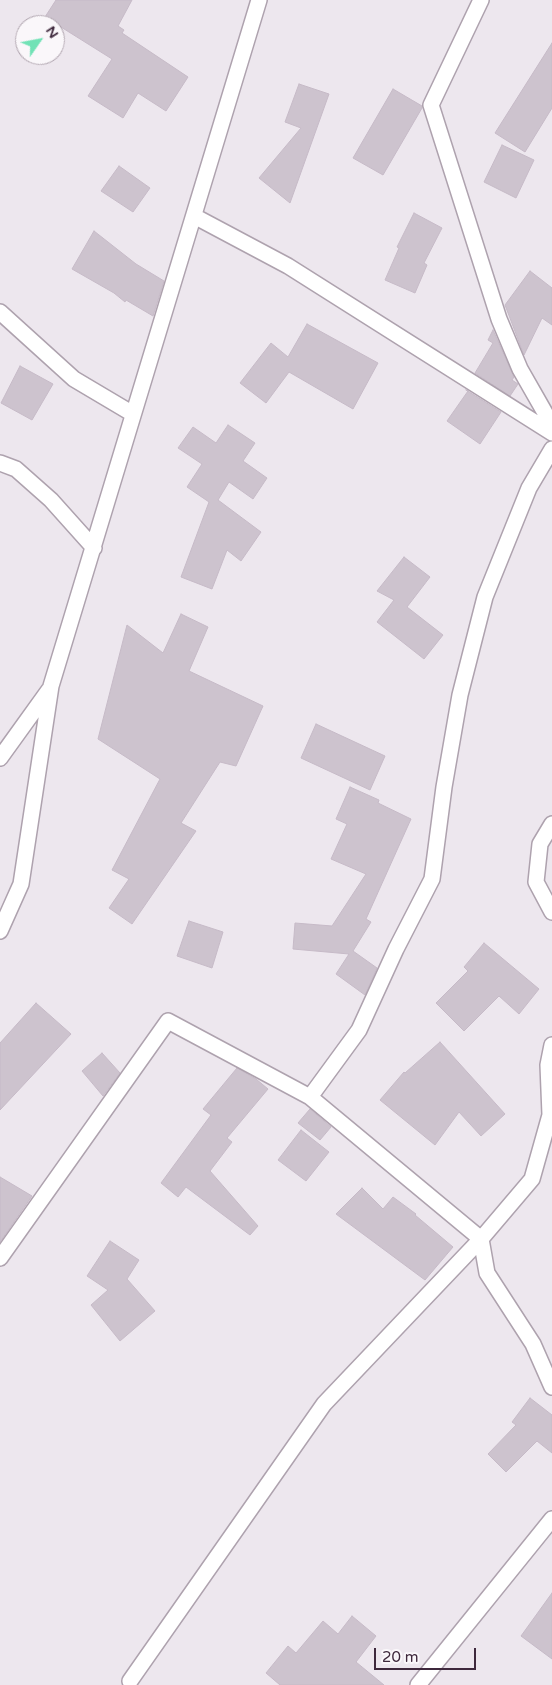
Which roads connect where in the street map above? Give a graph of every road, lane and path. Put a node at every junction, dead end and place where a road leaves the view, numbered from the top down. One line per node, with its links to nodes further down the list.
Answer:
1 (259, 0): 3 (street)
2 (481, 0): 6 (street)
3 (194, 216): 5 (street); 7 (street)
4 (0, 312): 5 (street)
5 (134, 414): 10 (street)
6 (552, 426)
7 (552, 433)
8 (552, 449): 17 (street)
9 (0, 463): 10 (street)
10 (94, 548): 11 (street)
11 (51, 686): 12 (street); 15 (street)
12 (0, 758)
13 (552, 824): 14 (street)
14 (552, 912)
15 (0, 932)
16 (552, 1045): 18 (street)
17 (310, 1097): 18 (street); 19 (street)
18 (480, 1239): 20 (street); 22 (street)
19 (0, 1258)
20 (552, 1387)
21 (552, 1518): 23 (street)
22 (130, 1681)
23 (418, 1685)

